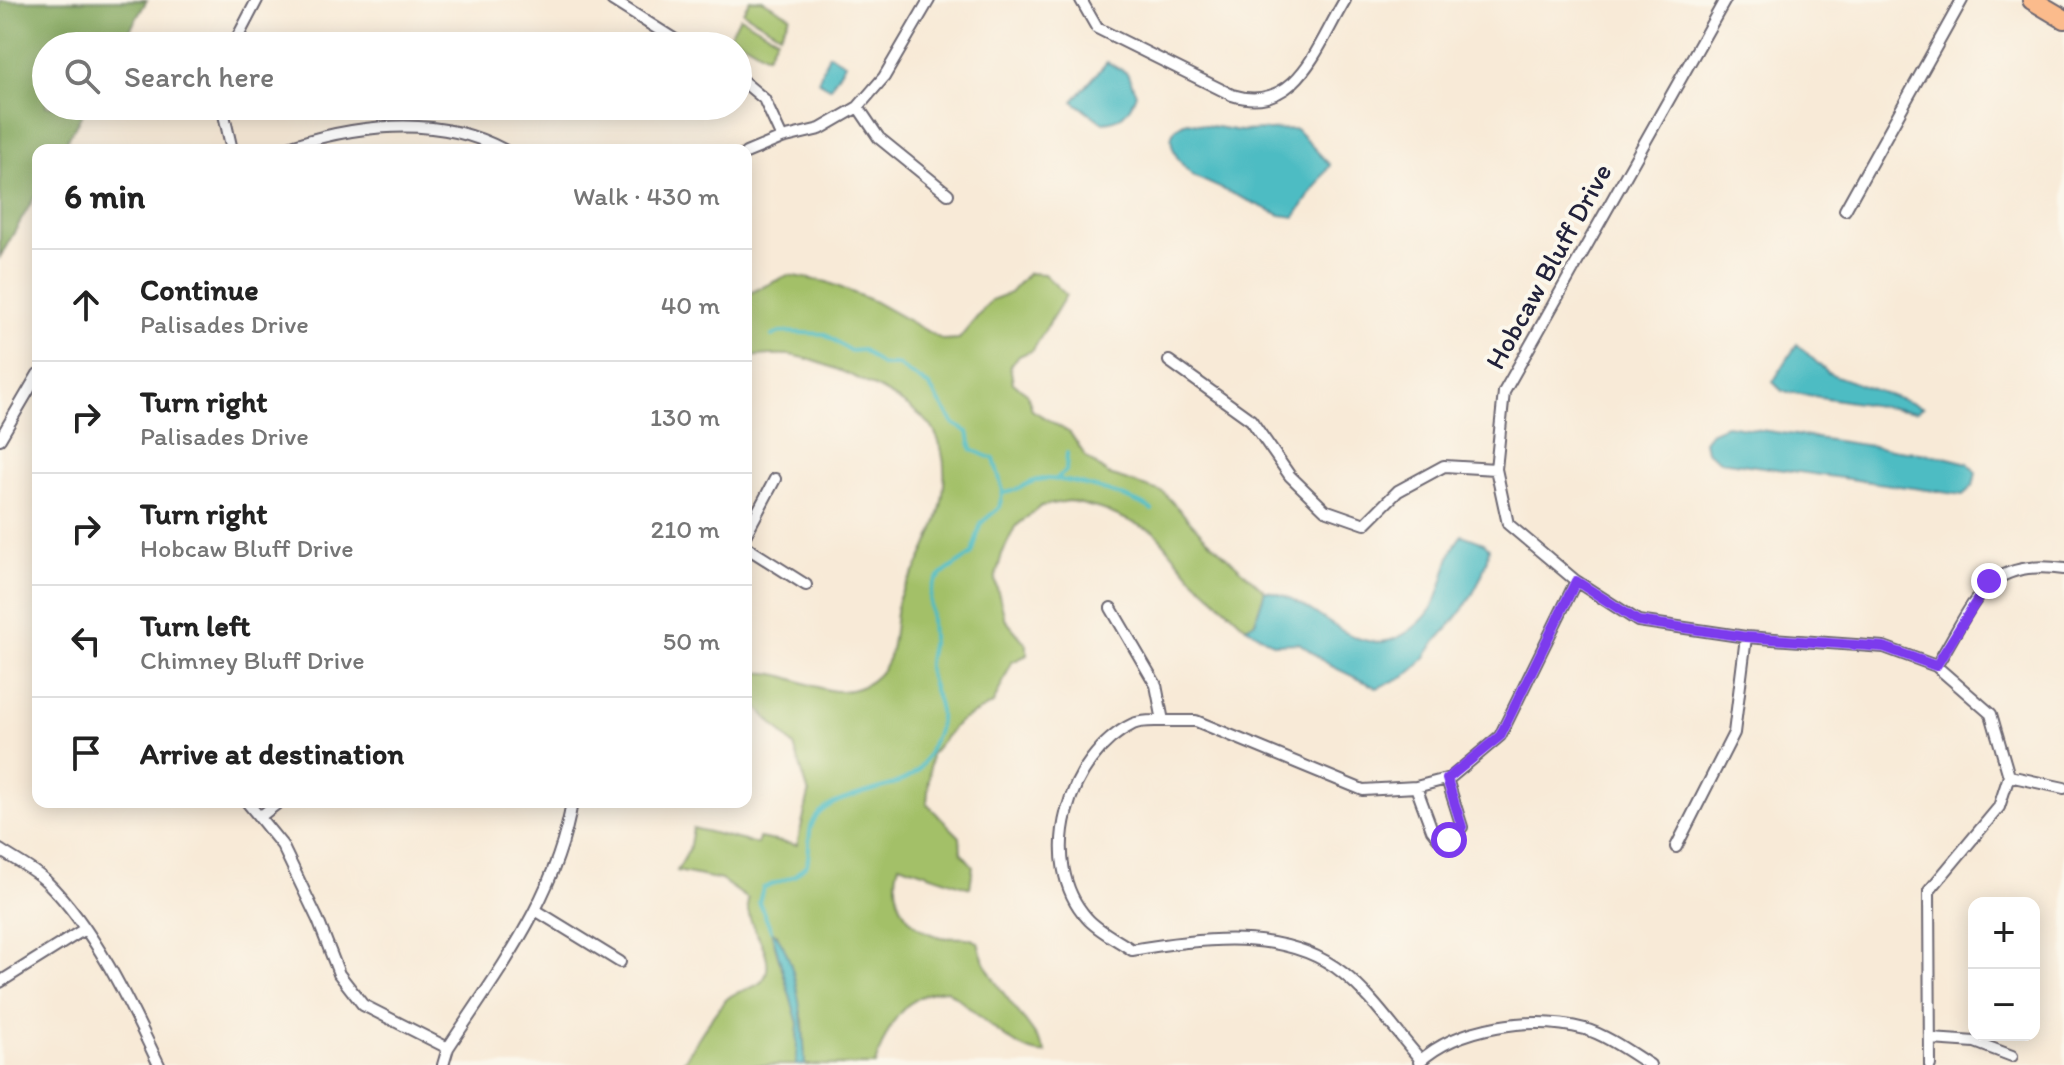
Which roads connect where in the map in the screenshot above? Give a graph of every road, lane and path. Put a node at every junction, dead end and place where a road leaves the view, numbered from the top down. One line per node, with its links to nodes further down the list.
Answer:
1 (257, 0): 10 (street)
2 (612, 0): 11 (street)
3 (929, 0): 13 (street)
4 (1081, 0): 5 (street)
5 (1345, 0)
6 (1725, 0): 25 (street, Hobcaw Bluff Drive)
7 (1962, 0): 21 (street)
8 (2032, 0): 9 (highway)
9 (2064, 19)
10 (240, 32)
11 (663, 32)
12 (752, 89): 15 (street)
13 (858, 107): 15 (street); 20 (street)
14 (225, 120): 16 (street)
15 (782, 138): 19 (street)
16 (231, 144)
17 (302, 144): 18 (street)
18 (493, 144)
19 (752, 150)
20 (948, 194)
21 (1845, 210)
22 (1169, 361): 25 (street)
23 (32, 384): 24 (street)
24 (0, 439)
25 (1496, 469): 30 (street, Hobcaw Bluff Drive)
26 (775, 479): 27 (street)
27 (752, 523)
28 (752, 551): 31 (street)
29 (2064, 569): 34 (street)
30 (1576, 581): 33 (street, Hobcaw Bluff Drive); 37 (street)
31 (806, 585)
32 (1111, 608): 35 (street)
33 (1746, 637): 34 (street, Hobcaw Bluff Drive); 44 (street)
34 (1936, 666): 36 (street, Hobcaw Bluff Drive)
35 (1163, 721): 38 (street); 53 (street)
36 (2009, 776): 39 (street); 50 (street)
37 (1447, 779): 38 (street); 38 (street)
38 (1416, 787)
39 (2064, 788)
40 (253, 808): 43 (street)
41 (271, 808): 43 (street)
42 (571, 808): 46 (street)
43 (261, 816): 51 (street)
44 (1676, 847)
45 (0, 850): 47 (street)
46 (537, 911): 48 (street); 51 (street)
47 (83, 930): 49 (street); 54 (street)
48 (620, 962)
49 (0, 982)
50 (1931, 1039): 52 (street); 57 (street)
51 (448, 1048): 55 (street)
52 (2012, 1056)
53 (1419, 1062): 56 (street)
54 (159, 1065)
55 (443, 1065)
56 (1650, 1065)
57 (1930, 1065)

